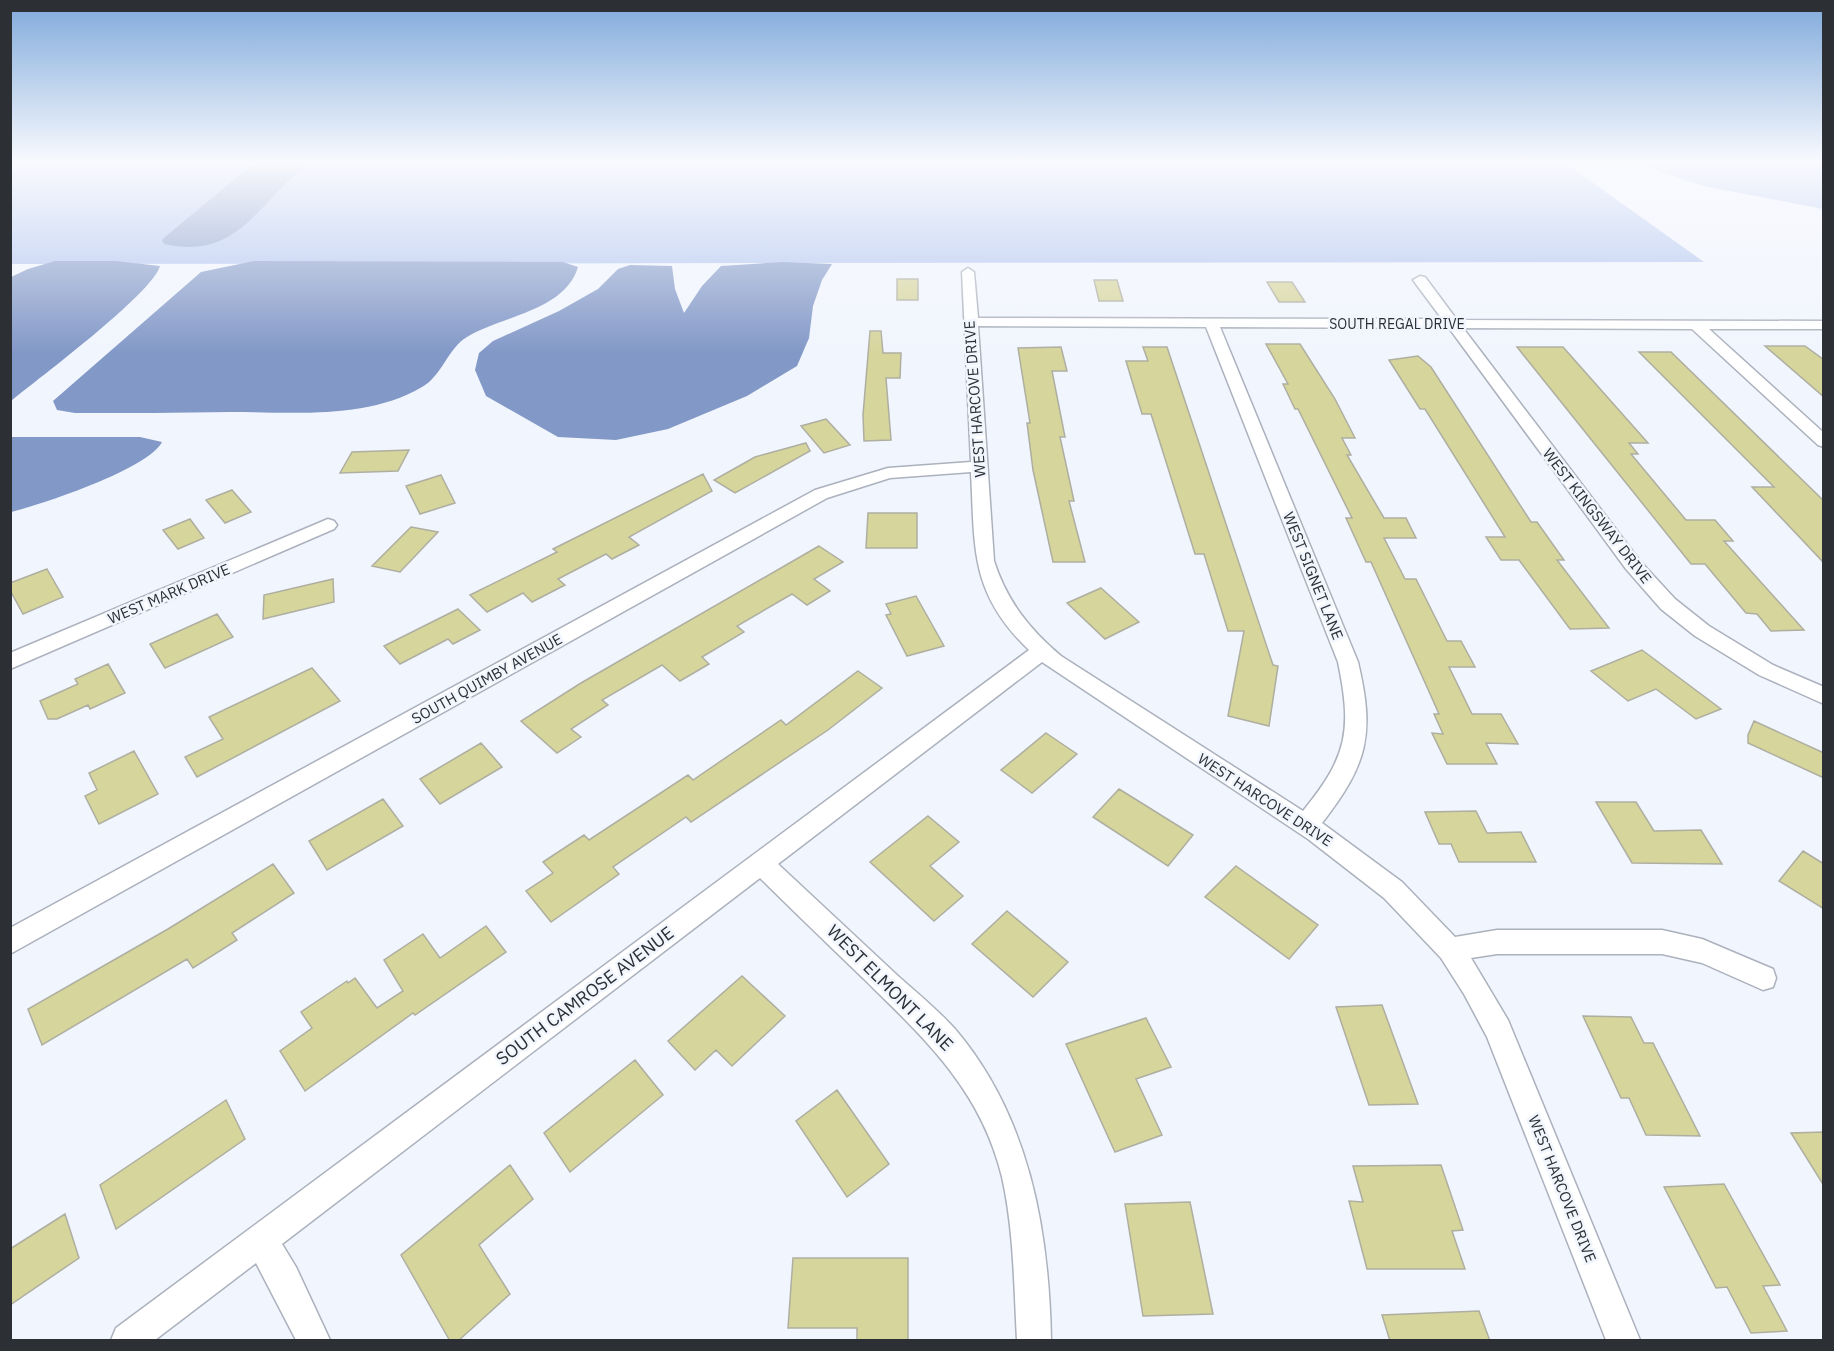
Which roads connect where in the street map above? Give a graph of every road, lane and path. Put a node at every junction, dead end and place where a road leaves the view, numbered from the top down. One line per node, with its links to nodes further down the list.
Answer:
1 (968, 272): 3 (street, WEST HARCOVE DRIVE)
2 (1420, 280): 5 (street, WEST KINGSWAY DRIVE)
3 (970, 322): 4 (street, SOUTH REGAL DRIVE); 9 (street, WEST HARCOVE DRIVE)
4 (1211, 323): 5 (street, SOUTH REGAL DRIVE); 14 (street, WEST SIGNET LANE)
5 (1453, 324): 6 (street, SOUTH REGAL DRIVE); 13 (street, WEST KINGSWAY DRIVE)
6 (1695, 324): 7 (street, SOUTH REGAL DRIVE); 8 (street)
7 (1824, 325)
8 (1824, 442)
9 (979, 466): 11 (street, WEST HARCOVE DRIVE); 16 (street, SOUTH QUIMBY AVENUE)
10 (328, 525): 12 (street, WEST MARK DRIVE)
11 (1042, 651): 14 (street, WEST HARCOVE DRIVE); 15 (street, SOUTH CAMROSE AVENUE)
12 (10, 662)
13 (1824, 696)
14 (1306, 825): 17 (street, WEST HARCOVE DRIVE)
15 (761, 863): 19 (street, SOUTH CAMROSE AVENUE); 22 (street, WEST ELMONT LANE)
16 (10, 942)
17 (1450, 950): 18 (street); 23 (street, WEST HARCOVE DRIVE)
18 (1763, 978)
19 (261, 1240): 20 (street, SOUTH CAMROSE AVENUE); 21 (street)
20 (128, 1341)
21 (313, 1341)
22 (1034, 1341)
23 (1623, 1341)

